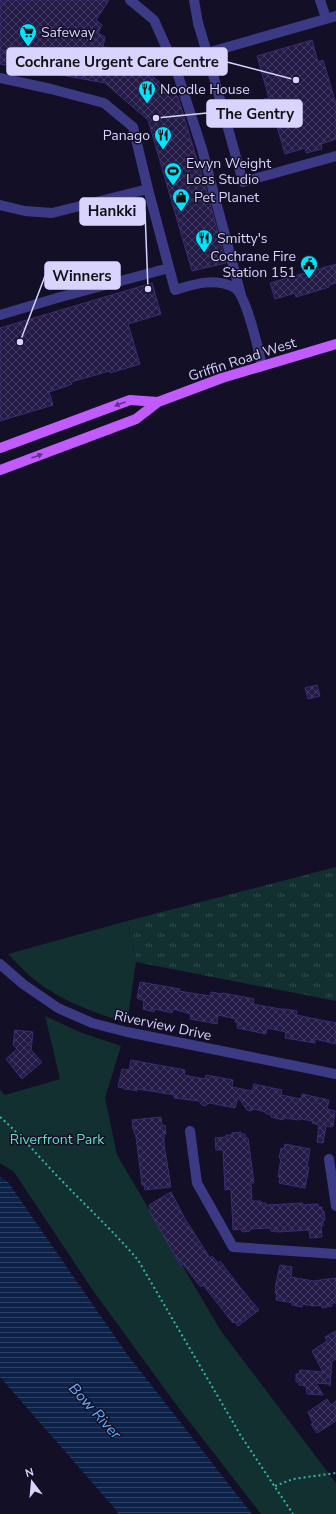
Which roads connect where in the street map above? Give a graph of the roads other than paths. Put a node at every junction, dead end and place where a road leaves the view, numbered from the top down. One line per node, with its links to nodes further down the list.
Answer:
1 (130, 0): 12 (street)
2 (194, 0): 6 (street)
3 (320, 0): 5 (street)
4 (336, 16): 5 (street)
5 (326, 18): 6 (street)
6 (207, 54): 8 (street)
7 (0, 78): 9 (street)
8 (336, 156)
9 (148, 189): 10 (street); 11 (street)
10 (0, 206)
11 (169, 268): 12 (street); 13 (street)
12 (242, 296): 15 (street)
13 (0, 315)
14 (336, 344): 15 (main road, Griffin Road West)
15 (262, 366): 16 (main road, Griffin Road West)
16 (158, 402): 17 (main road, Griffin Road West, one-way to 17); 18 (main road, Griffin Road West, one-way to 16)
17 (0, 448)
18 (0, 470)
19 (0, 964): 20 (street, Riverview Drive)
20 (336, 1074)
21 (190, 1131): 24 (street)
22 (329, 1159): 23 (street)
23 (336, 1206)
24 (336, 1254)

